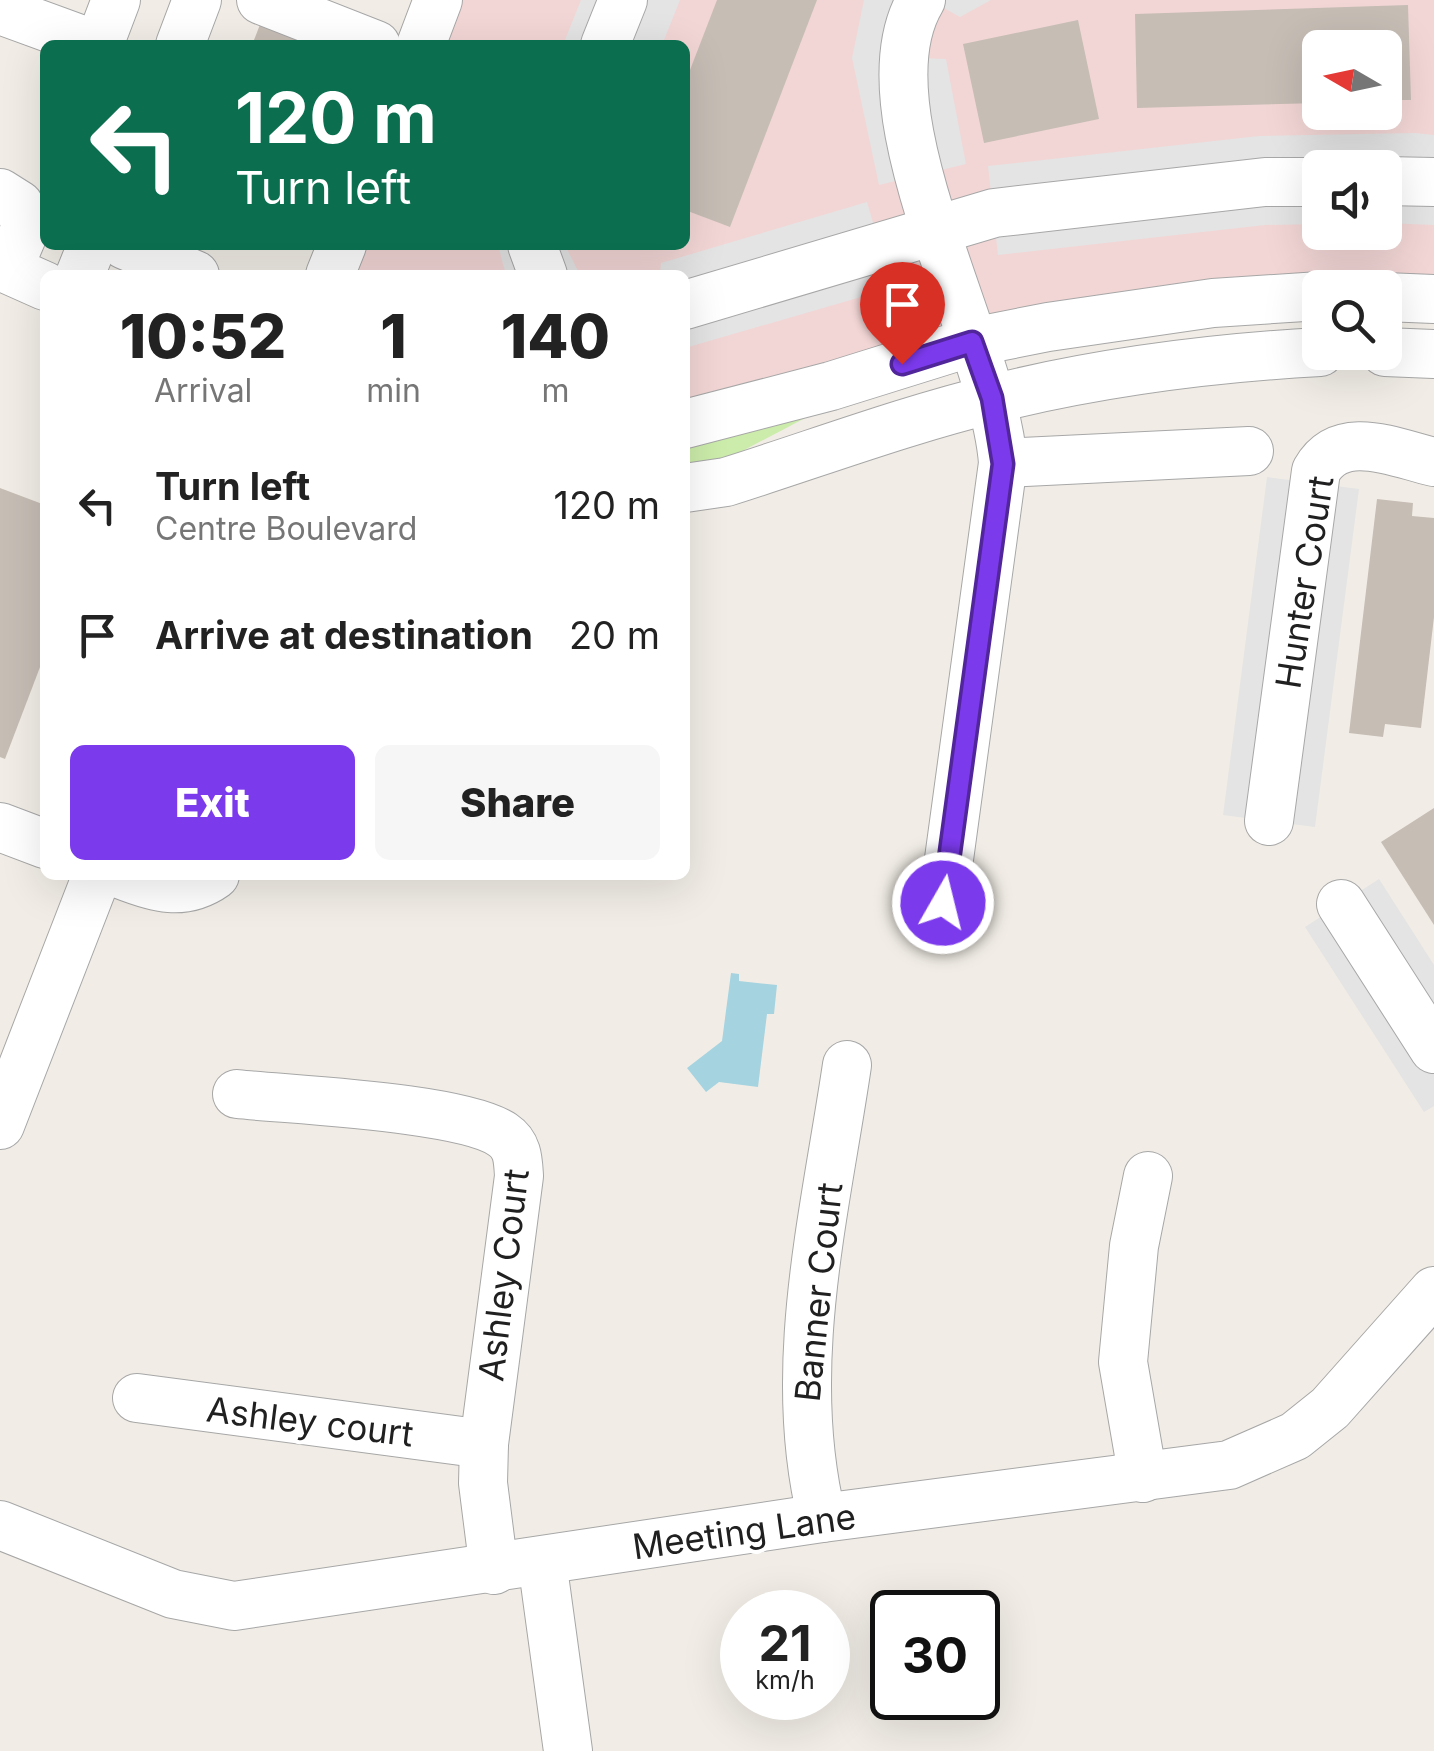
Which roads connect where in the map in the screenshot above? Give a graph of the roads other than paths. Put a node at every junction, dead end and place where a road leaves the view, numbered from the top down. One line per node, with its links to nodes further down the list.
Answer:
1 (116, 0): 9 (street)
2 (198, 0): 10 (street)
3 (261, 0): 11 (street)
4 (438, 0): 12 (street)
5 (623, 0): 13 (street)
6 (921, 0): 18 (street)
7 (0, 10): 8 (street)
8 (84, 40)
9 (100, 40)
10 (182, 40)
11 (363, 40)
12 (423, 40)
13 (607, 40)
14 (1402, 181): 16 (street)
15 (1302, 182): 18 (street)
16 (1434, 182)
17 (21, 222): 21 (street)
18 (936, 230): 25 (street); 26 (street)
19 (137, 250): 20 (street)
20 (183, 270)
21 (40, 273)
22 (1302, 297): 26 (street)
23 (1402, 297): 24 (street)
24 (1434, 299)
25 (690, 304)
26 (972, 342): 30 (street); 31 (street)
27 (1302, 353): 30 (street)
28 (1402, 353): 29 (street)
29 (1434, 354)
30 (992, 398): 34 (street); 35 (street)
31 (690, 423)
32 (1250, 450): 34 (street)
33 (1434, 462): 36 (street, Hunter Court)
34 (1003, 464): 42 (street)
35 (690, 487)
36 (1269, 821)
37 (0, 827): 38 (street)
38 (40, 842)
39 (95, 880): 47 (street)
40 (135, 880): 41 (street)
41 (204, 880)
42 (943, 903)
43 (1341, 904): 44 (street)
44 (1434, 1049)
45 (847, 1065): 53 (street, Banner Court)
46 (237, 1094): 51 (street, Ashley Court)
47 (0, 1125)
48 (1148, 1176): 52 (street)
49 (1434, 1290): 52 (street, Meeting Lane)
50 (137, 1398): 51 (street, Ashley court)
51 (484, 1444): 56 (street, Ashley Court)
52 (1143, 1478): 53 (street, Meeting Lane)
53 (822, 1518): 55 (street, Meeting Lane)
54 (0, 1526): 56 (street, Meeting Lane)
55 (542, 1561): 56 (street, Meeting Lane); 57 (street)
56 (494, 1570)
57 (568, 1751)

